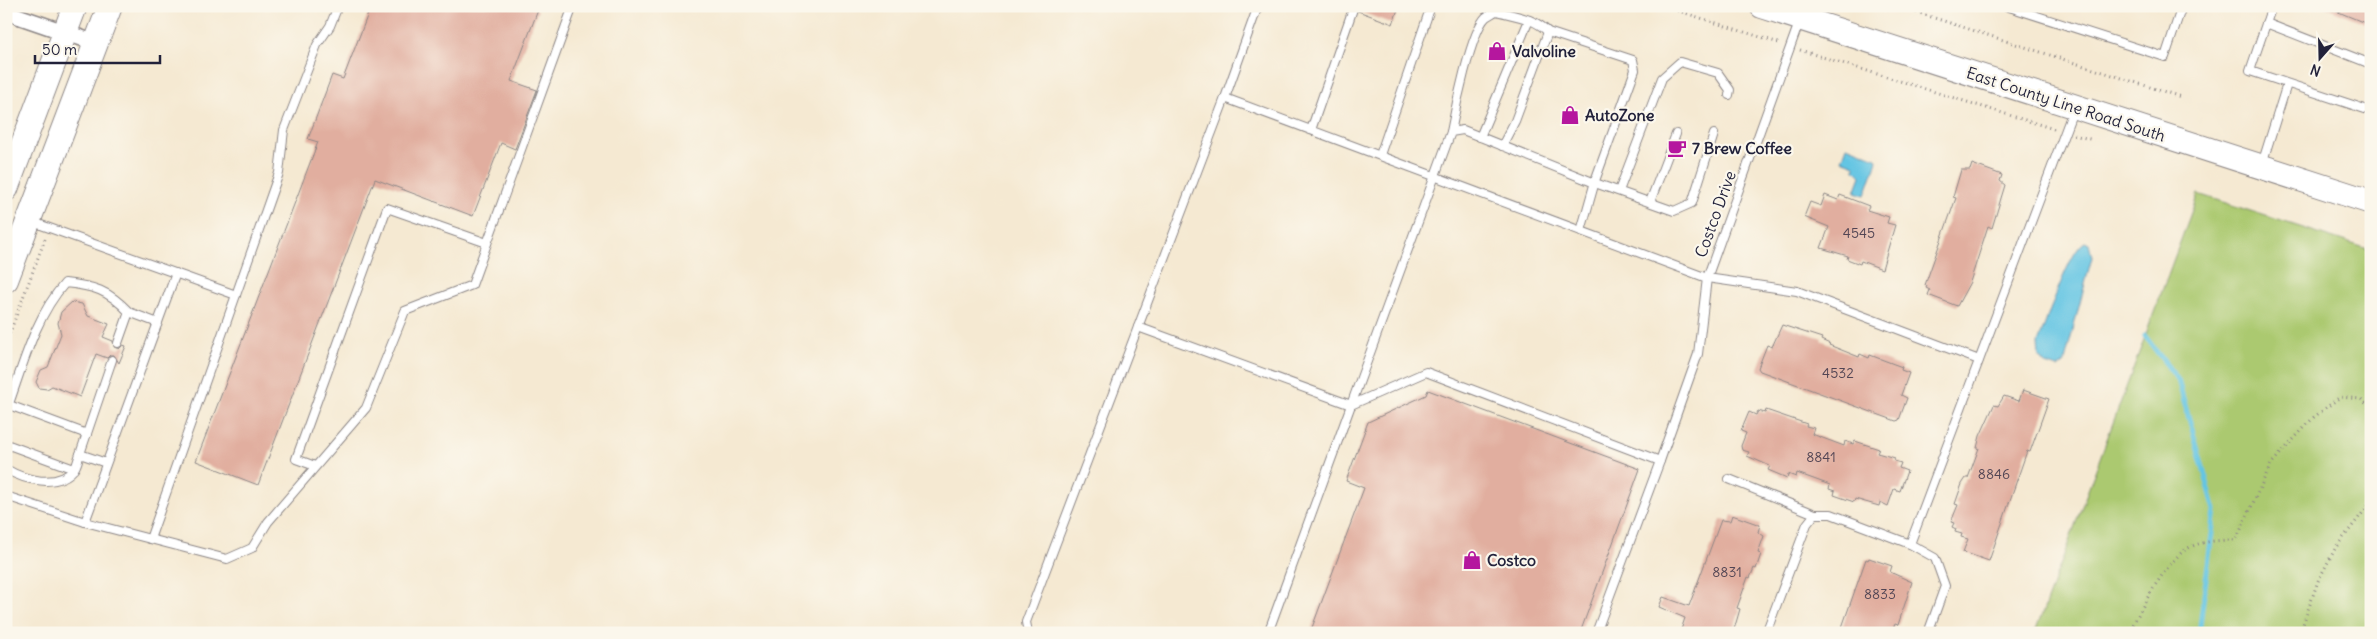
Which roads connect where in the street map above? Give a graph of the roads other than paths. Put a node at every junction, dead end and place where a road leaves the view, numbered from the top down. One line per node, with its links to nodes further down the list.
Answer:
1 (75, 6): 16 (main road)
2 (110, 6): 18 (main road)
3 (338, 6): 45 (lane)
4 (573, 6): 41 (lane)
5 (1258, 6): 22 (lane)
6 (1354, 6): 25 (lane)
7 (1431, 6): 31 (lane)
8 (1762, 6): 13 (main road, East County Line Road South)
9 (2006, 6): 10 (lane)
10 (2182, 6)
11 (2272, 6): 15 (lane)
12 (6, 12): 16 (street)
13 (1803, 13): 23 (main road, East County Line Road South); 43 (lane, Costco Drive)
14 (1529, 20): 17 (lane); 26 (lane); 29 (lane)
15 (2266, 23): 19 (lane); 20 (lane)
16 (65, 32): 18 (street); 35 (main road)
17 (1548, 32): 30 (lane); 34 (lane)
18 (96, 43): 39 (main road)
19 (2371, 64)
20 (2287, 84): 24 (lane); 32 (lane)
21 (1729, 96): 36 (lane)
22 (1225, 98): 25 (lane); 48 (lane)
23 (2075, 106): 32 (main road, East County Line Road South); 51 (lane)
24 (2371, 111)
25 (1311, 130): 31 (lane)
26 (1451, 132): 29 (lane); 33 (lane)
27 (1676, 134): 37 (lane)
28 (1714, 134): 37 (lane)
29 (1480, 137): 30 (lane)
30 (1502, 146): 34 (lane)
31 (1380, 155): 33 (lane)
32 (2261, 166): 38 (main road, East County Line Road South)
33 (1434, 176): 40 (lane); 52 (lane)
34 (1595, 183): 36 (lane); 40 (lane)
35 (6, 189)
36 (1619, 192): 37 (lane)
37 (1650, 202)
38 (2371, 202)
39 (29, 220): 42 (lane); 44 (main road)
40 (1581, 231): 43 (lane)
41 (487, 243): 59 (lane); 59 (lane)
42 (176, 273): 45 (lane); 47 (lane)
43 (1706, 278): 51 (lane); 57 (lane, Costco Drive)
44 (6, 280)
45 (236, 295): 66 (lane)
46 (129, 312): 47 (lane); 49 (lane); 53 (lane)
47 (158, 323): 58 (lane)
48 (1138, 327): 52 (lane); 68 (lane)
49 (118, 343)
50 (112, 360): 54 (lane)
51 (1979, 360): 67 (lane)
52 (1351, 405): 57 (lane); 69 (lane)
53 (8, 408): 54 (lane)
54 (87, 434): 56 (lane)
55 (6, 444): 61 (lane)
56 (80, 454): 58 (lane); 61 (lane)
57 (1660, 461): 70 (lane, Costco Drive)
58 (106, 463): 65 (lane)
59 (315, 466): 66 (lane)
60 (6, 469): 61 (lane)
61 (74, 470)
62 (1729, 479): 64 (lane)
63 (6, 496): 65 (lane)
64 (1815, 514): 67 (lane); 71 (lane)
65 (84, 522): 66 (lane)
66 (150, 539)
67 (1910, 544): 72 (lane)
68 (1028, 633)
69 (1268, 633)
70 (1596, 633)
71 (1766, 633)
72 (1928, 633)

